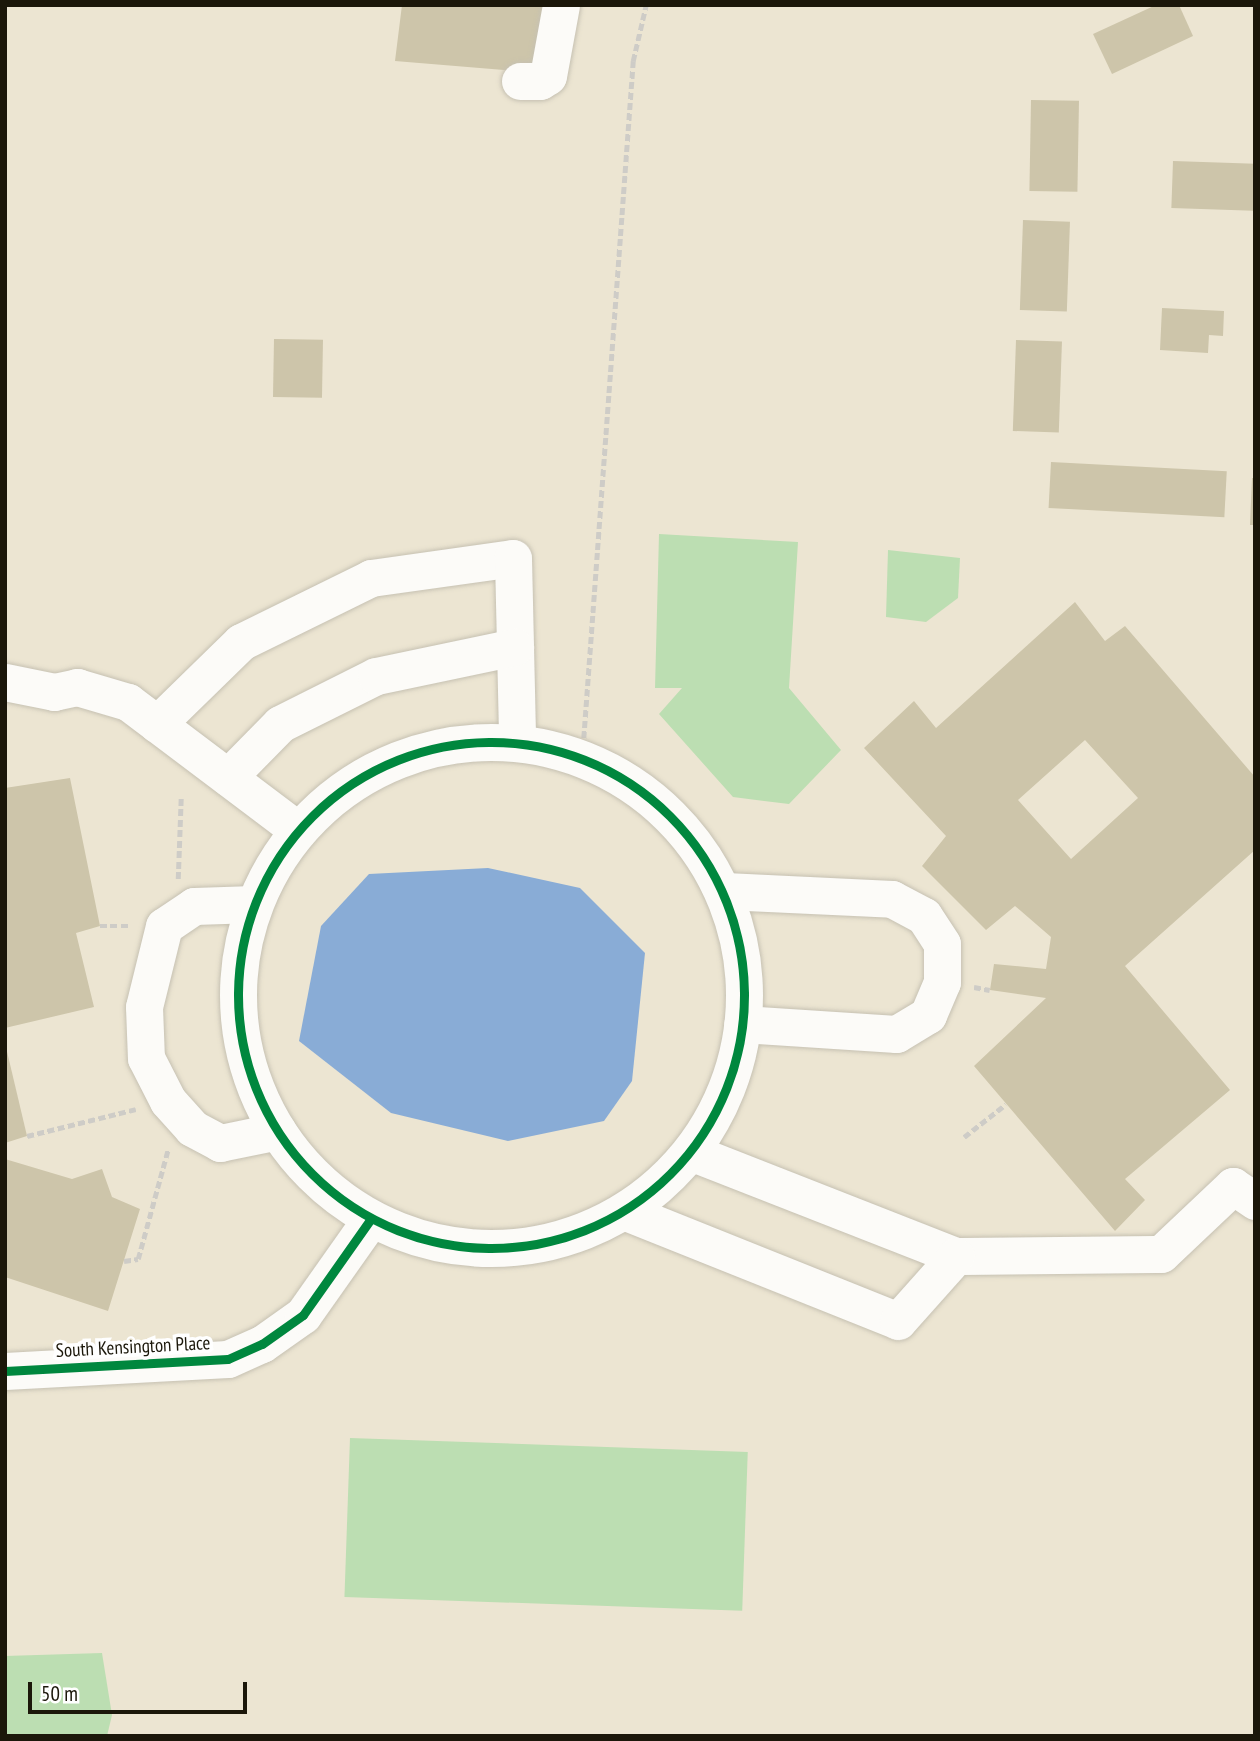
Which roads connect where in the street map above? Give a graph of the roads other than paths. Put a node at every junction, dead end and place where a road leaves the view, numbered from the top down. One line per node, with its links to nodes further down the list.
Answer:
1 (561, 5): 2 (street)
2 (520, 81)
3 (515, 647): 5 (street); 6 (street); 7 (street)
4 (5, 682): 5 (street)
5 (157, 724): 7 (street)
6 (517, 741): 8 (street); 9 (street)
7 (228, 777): 8 (street)
8 (298, 830): 10 (street)
9 (725, 891): 11 (street); 11 (street)
10 (254, 904): 12 (street); 12 (street)
11 (742, 1024): 13 (street)
12 (278, 1131): 16 (street)
13 (693, 1153): 15 (street); 17 (street)
14 (1255, 1201): 17 (street)
15 (626, 1212): 16 (street); 17 (street)
16 (370, 1220): 18 (street, South Kensington Place)
17 (956, 1256)
18 (5, 1371)

